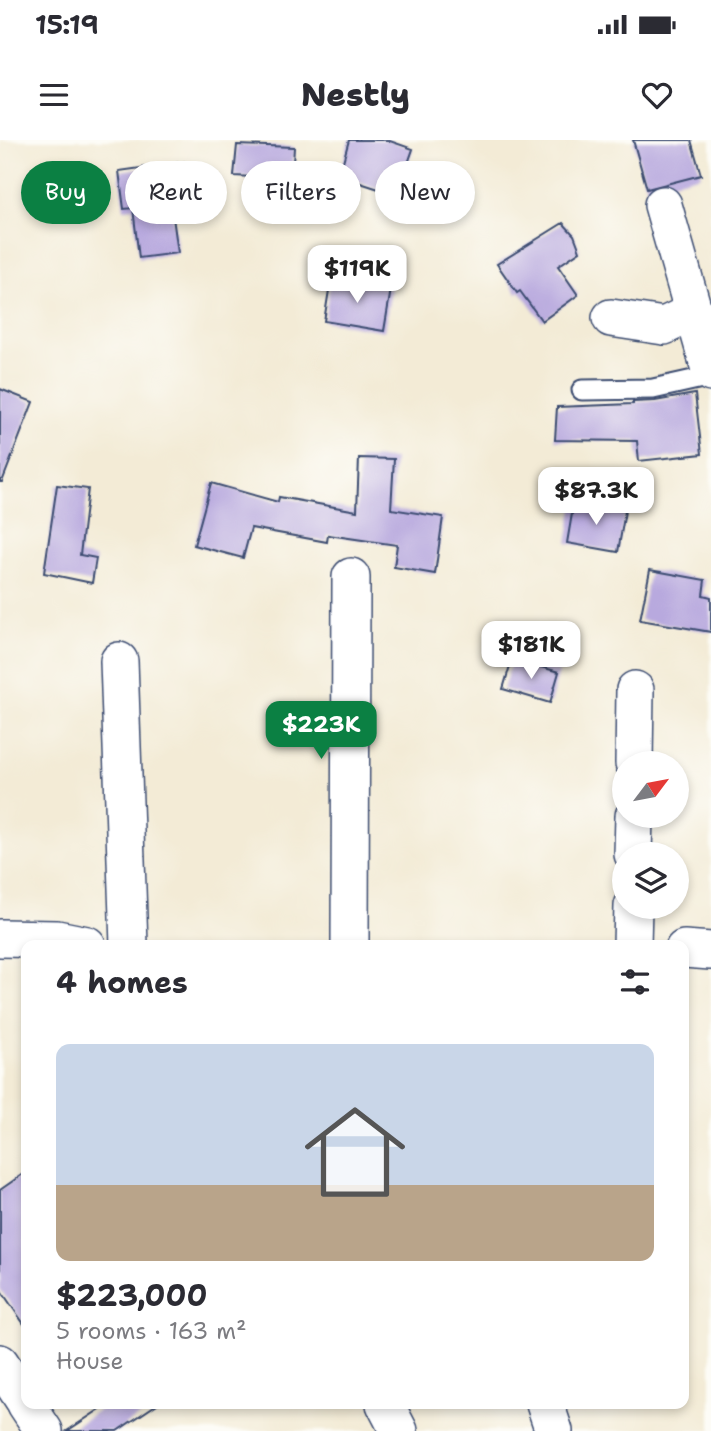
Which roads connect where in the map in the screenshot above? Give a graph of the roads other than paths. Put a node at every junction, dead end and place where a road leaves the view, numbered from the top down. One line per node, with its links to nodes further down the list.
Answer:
1 (663, 205): 3 (street)
2 (611, 318): 3 (street)
3 (702, 322): 4 (street)
4 (711, 375): 5 (lane)
5 (582, 390)
6 (351, 577): 14 (street)
7 (119, 661): 13 (street)
8 (635, 690): 9 (street)
9 (634, 751)
10 (633, 919): 15 (street)
11 (0, 938): 12 (street)
12 (62, 940)
13 (129, 940)
14 (350, 940)
15 (633, 940)
16 (689, 949): 17 (street)
17 (711, 951)
18 (21, 1351): 19 (street)
19 (0, 1363): 20 (street)
20 (21, 1395)
21 (30, 1409): 24 (street)
22 (388, 1409): 25 (street)
23 (547, 1409): 26 (street)
24 (44, 1431)
25 (399, 1431)
26 (554, 1431)

